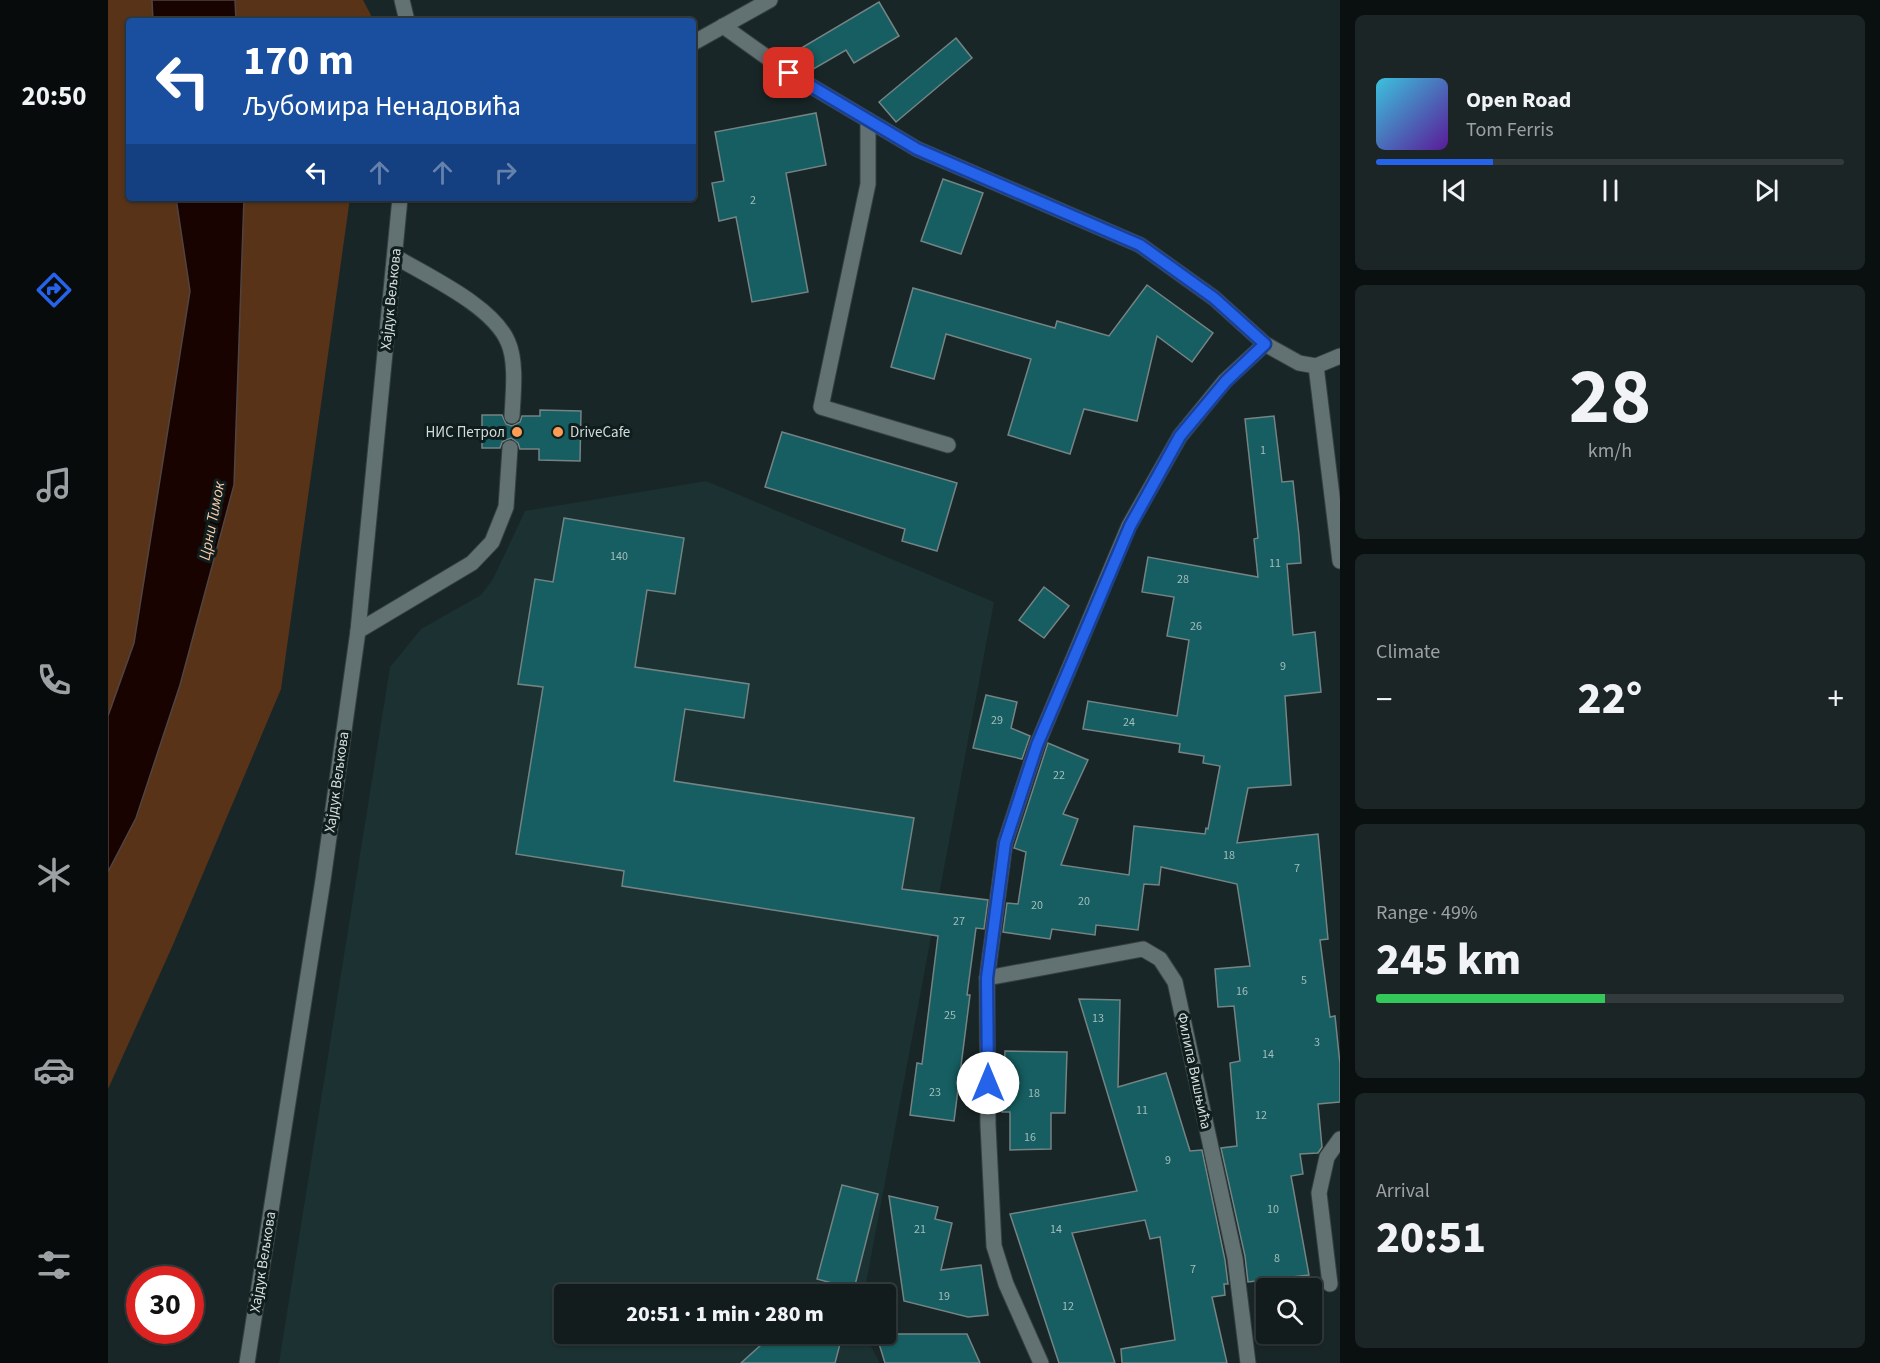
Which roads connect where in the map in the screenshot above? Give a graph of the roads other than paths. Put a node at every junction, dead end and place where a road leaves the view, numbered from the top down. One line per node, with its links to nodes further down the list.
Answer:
1 (402, 0): 3 (street)
2 (770, 0): 4 (street)
3 (406, 18)
4 (723, 26): 5 (street); 6 (street)
5 (696, 41)
6 (868, 120): 9 (street); 13 (street)
7 (404, 201): 8 (street, Хајдук Вељкова)
8 (396, 257): 12 (street); 16 (street, Хајдук Вељкова)
9 (1265, 344): 11 (street); 17 (street)
10 (1340, 356): 11 (street)
11 (1316, 366): 15 (street)
12 (512, 416)
13 (948, 445)
14 (510, 448): 16 (street)
15 (1340, 561)
16 (358, 631): 20 (street, Хајдук Вељкова)
17 (987, 978): 21 (street); 22 (street, Филипа Вишњића)
18 (1340, 1139): 19 (street)
19 (1330, 1284)
20 (247, 1363)
21 (1041, 1363)
22 (1248, 1363)

